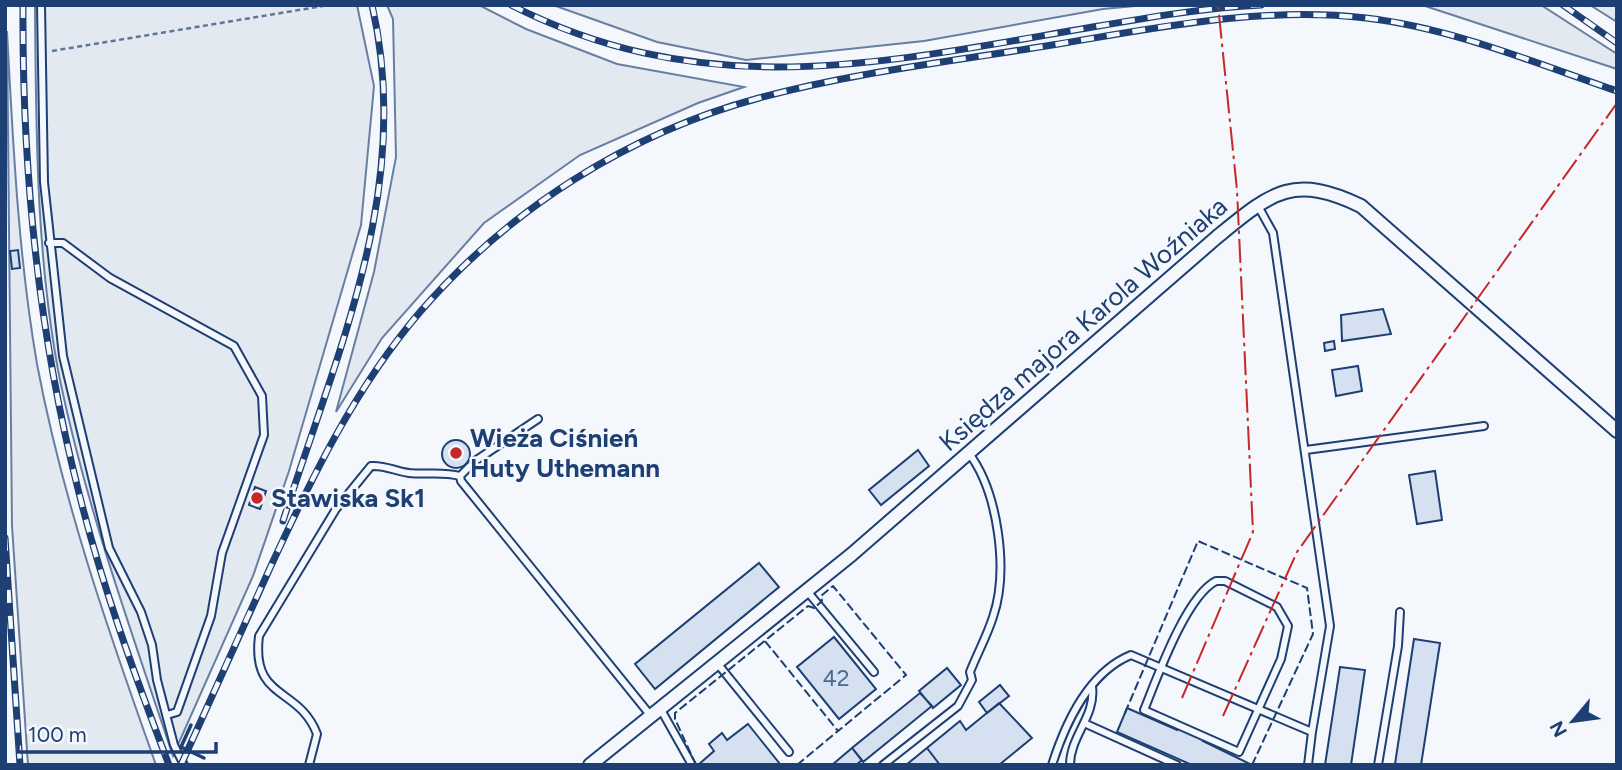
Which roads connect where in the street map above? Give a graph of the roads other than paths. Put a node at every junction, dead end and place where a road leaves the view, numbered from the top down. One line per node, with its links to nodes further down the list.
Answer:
1 (41, 5): 3 (lane)
2 (1257, 204): 6 (street, Księdza majora Karola Woźniaka); 7 (lane); 8 (street, Księdza majora Karola Woźniaka)
3 (49, 243): 18 (lane); 18 (lane)
4 (538, 419): 9 (lane)
5 (1484, 426): 7 (lane)
6 (1617, 431)
7 (1306, 450): 20 (lane)
8 (968, 452): 10 (street, Księdza majora Karola Woźniaka); 26 (lane)
9 (460, 476): 17 (lane); 23 (lane)
10 (807, 591): 12 (street, Księdza majora Karola Woźniaka); 14 (lane)
11 (1399, 612): 31 (lane)
12 (716, 663): 17 (street, Księdza majora Karola Woźniaka); 21 (lane)
13 (1161, 668): 15 (lane); 16 (lane); 16 (lane); 16 (lane)
14 (874, 672)
15 (1092, 687): 19 (lane); 27 (lane)
16 (1258, 711): 20 (lane)
17 (656, 712): 24 (street, Księdza majora Karola Woźniaka); 25 (lane)
18 (167, 715): 22 (lane)
19 (1084, 723): 28 (lane); 29 (lane)
20 (1312, 732): 30 (lane)
21 (789, 752)
22 (184, 765)
23 (309, 765)
24 (590, 765)
25 (692, 765)
26 (883, 765)
27 (1052, 765)
28 (1070, 765)
29 (1177, 765)
30 (1308, 765)
31 (1378, 765)

